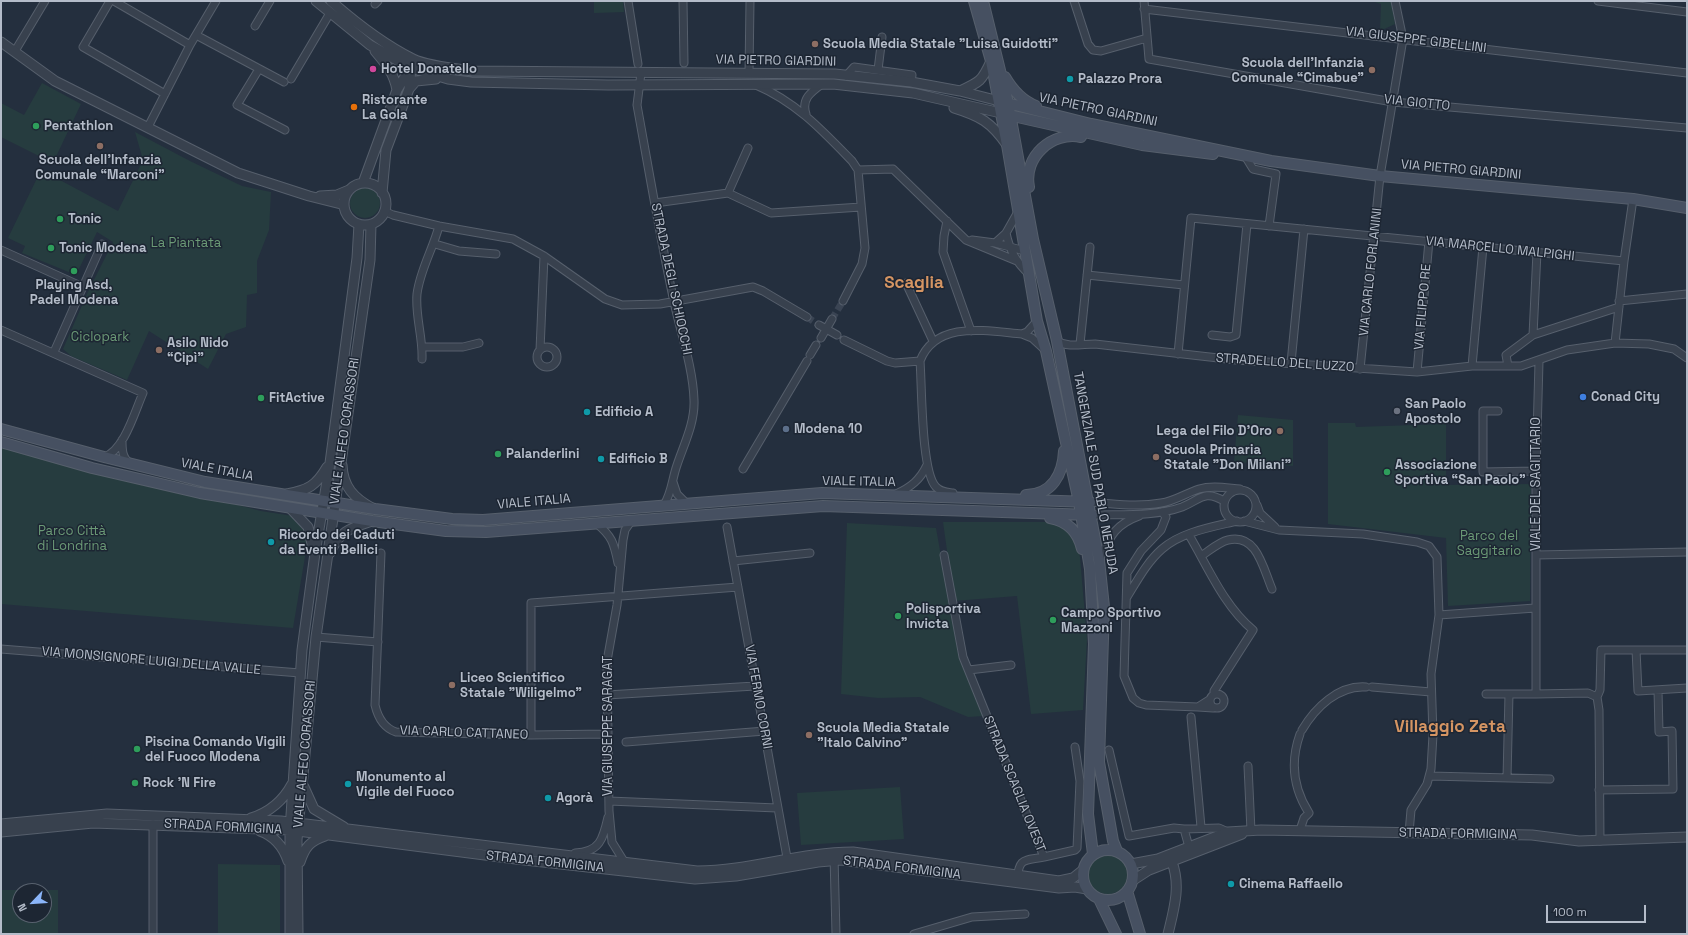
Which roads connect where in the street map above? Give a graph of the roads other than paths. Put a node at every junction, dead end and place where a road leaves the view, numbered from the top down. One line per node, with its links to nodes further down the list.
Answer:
1 (45, 1): 27 (street)
2 (110, 1): 49 (street)
3 (114, 1): 25 (street)
4 (216, 1): 20 (street)
5 (270, 1): 19 (street)
6 (316, 1): 18 (street, VIA PIETRO GIARDINI)
7 (331, 1): 30 (street, VIA PIETRO GIARDINI)
8 (628, 1): 31 (street)
9 (683, 1): 28 (street)
10 (750, 1): 35 (street)
11 (974, 1): 29 (main road)
12 (983, 1): 29 (main road)
13 (1074, 1): 22 (street)
14 (1395, 1): 23 (street)
15 (1598, 1): 17 (street)
16 (1144, 5): 22 (street); 23 (street, VIA GIUSEPPE GIBELLINI)
17 (1687, 12)
18 (330, 13): 26 (street, VIA PIETRO GIARDINI); 39 (street)
19 (255, 26)
20 (196, 35): 25 (street); 32 (street)
21 (882, 37): 33 (street)
22 (1147, 38): 51 (street, VIA GIOTTO)
23 (1403, 39): 36 (street, VIA GIUSEPPE GIBELLINI); 51 (street, VIA CARLO FORLANINI)
24 (1, 42): 27 (street)
25 (190, 45): 49 (street)
26 (370, 45): 30 (street, VIA PIETRO GIARDINI); 46 (street, VIA PIETRO GIARDINI)
27 (15, 51): 55 (street)
28 (684, 63)
29 (995, 63): 47 (street); 50 (main road, TANGENZIALE SUD PABLO NERUDA); 54 (main road)
30 (413, 64): 34 (street, VIA PIETRO GIARDINI); 40 (street, VIA PIETRO GIARDINI); 45 (street); 46 (street)
31 (638, 64)
32 (259, 69): 41 (street); 57 (street)
33 (878, 70): 37 (street); 38 (street)
34 (641, 73): 35 (street, VIA PIETRO GIARDINI); 43 (street, STRADA DEGLI SCHIOCCHI)
35 (749, 73): 37 (street, VIA PIETRO GIARDINI)
36 (1687, 73)
37 (846, 76): 38 (street, VIA PIETRO GIARDINI)
38 (911, 78): 47 (street, VIA PIETRO GIARDINI)
39 (291, 79)
40 (448, 79): 43 (street, VIA PIETRO GIARDINI); 45 (street)
41 (284, 82)
42 (752, 83): 43 (street, VIA PIETRO GIARDINI); 44 (street, VIA PIETRO GIARDINI); 52 (street)
43 (640, 84): 71 (street, STRADA DEGLI SCHIOCCHI)
44 (822, 84): 48 (street, VIA PIETRO GIARDINI); 52 (street)
45 (409, 89): 67 (street)
46 (397, 90): 65 (street)
47 (960, 91): 50 (street, VIA PIETRO GIARDINI)
48 (913, 93): 53 (street, VIA PIETRO GIARDINI); 58 (street)
49 (165, 94): 55 (street)
50 (1004, 102): 53 (main road, TANGENZIALE SUD PABLO NERUDA); 54 (main road, VIA PIETRO GIARDINI)
51 (1392, 102): 56 (street, VIA GIOTTO); 64 (street, VIA CARLO FORLANINI)
52 (806, 114): 63 (street)
53 (1006, 115): 58 (main road, TANGENZIALE SUD PABLO NERUDA); 59 (main road, VIA PIETRO GIARDINI); 86 (main road, TANGENZIALE SUD PABLO NERUDA)
54 (1092, 124): 61 (main road, VIA PIETRO GIARDINI)
55 (148, 127): 69 (street)
56 (1687, 128)
57 (284, 130)
58 (1007, 145): 75 (main road, TANGENZIALE SUD PABLO NERUDA)
59 (1142, 145): 61 (main road, VIA PIETRO GIARDINI); 86 (main road)
60 (748, 148): 68 (street)
61 (1232, 154): 62 (main road, VIA PIETRO GIARDINI)
62 (1245, 156): 64 (main road, VIA PIETRO GIARDINI); 82 (street)
63 (858, 170): 73 (street); 77 (street)
64 (1380, 176): 70 (main road, VIA PIETRO GIARDINI); 85 (street, VIA CARLO FORLANINI)
65 (363, 183): 66 (street); 67 (street)
66 (349, 190): 69 (street); 72 (street)
67 (382, 193): 76 (street)
68 (728, 193): 71 (street); 73 (street)
69 (309, 196): 72 (street)
70 (1633, 199): 74 (main road, VIA PIETRO GIARDINI); 101 (street)
71 (655, 203): 109 (street, STRADA DEGLI SCHIOCCHI)
72 (344, 206): 78 (street)
73 (861, 207): 108 (street)
74 (1687, 208)
75 (1018, 210): 84 (street); 96 (main road, TANGENZIALE SUD PABLO NERUDA)
76 (384, 211): 79 (street); 81 (street)
77 (948, 221): 87 (street); 118 (street)
78 (359, 224): 79 (street); 152 (street, VIALE ALFEO CORASSORI)
79 (371, 224): 150 (street, VIALE ALFEO CORASSORI)
80 (1247, 224): 82 (street, VIA MARCELLO MALPIGHI); 105 (street, VIA MARCELLO MALPIGHI); 121 (street)
81 (439, 226): 91 (street); 99 (street)
82 (1269, 226): 83 (street, VIA MARCELLO MALPIGHI)
83 (1304, 229): 85 (street, VIA MARCELLO MALPIGHI); 140 (street)
84 (1006, 233): 89 (street); 94 (street)
85 (1375, 236): 88 (street, VIA MARCELLO MALPIGHI); 143 (street, VIA CARLO FORLANINI)
86 (1033, 239): 113 (main road, TANGENZIALE SUD PABLO NERUDA)
87 (966, 240): 89 (street); 100 (street)
88 (1429, 241): 93 (street, VIA MARCELLO MALPIGHI); 144 (street, VIA FILIPPO RE)
89 (995, 243): 94 (street)
90 (102, 244): 106 (street)
91 (435, 244): 98 (street); 131 (street)
92 (1090, 247): 103 (street)
93 (1483, 247): 97 (street, VIA MARCELLO MALPIGHI); 141 (street)
94 (1009, 248): 96 (street); 100 (street)
95 (1, 250): 106 (street)
96 (1025, 252): 102 (main road, TANGENZIALE SUD PABLO NERUDA); 113 (main road)
97 (1537, 252): 101 (street, VIA MARCELLO MALPIGHI); 122 (street)
98 (496, 254)
99 (544, 256): 109 (street); 132 (street)
100 (1017, 261): 102 (street)
101 (1624, 261): 110 (street)
102 (1029, 275): 114 (main road, TANGENZIALE SUD PABLO NERUDA)
103 (1087, 275): 105 (street); 129 (street)
104 (906, 283): 125 (street)
105 (1184, 285): 135 (street)
106 (83, 287): 134 (street)
107 (1687, 294): 110 (street)
108 (843, 301)
109 (674, 302): 111 (street); 157 (street, STRADA DEGLI SCHIOCCHI)
110 (1619, 304): 122 (street); 128 (street)
111 (807, 317)
112 (832, 319): 116 (street)
113 (1052, 320): 126 (main road, TANGENZIALE SUD PABLO NERUDA)
114 (1037, 321): 119 (street); 133 (main road, TANGENZIALE SUD PABLO NERUDA)
115 (819, 325): 116 (street)
116 (826, 329): 120 (street); 123 (street)
117 (1, 330): 134 (street)
118 (971, 331): 119 (street); 125 (street)
119 (1022, 334): 133 (street)
120 (837, 335)
121 (1212, 335)
122 (1533, 335): 142 (street)
123 (821, 338)
124 (844, 340): 138 (street)
125 (933, 341): 138 (street)
126 (1057, 342): 129 (street, STRADELLO DEL LUZZO); 167 (main road, TANGENZIALE SUD PABLO NERUDA)
127 (479, 343): 131 (street)
128 (1615, 343): 137 (street, STRADELLO DEL LUZZO); 139 (street, STRADELLO DEL LUZZO)
129 (1080, 344): 135 (street, STRADELLO DEL LUZZO)
130 (816, 345): 155 (street)
131 (422, 347): 136 (street)
132 (540, 350)
133 (1046, 351): 147 (main road, TANGENZIALE SUD PABLO NERUDA)
134 (54, 352): 148 (street)
135 (1178, 354): 140 (street, STRADELLO DEL LUZZO)
136 (422, 358)
137 (1687, 358)
138 (920, 361): 154 (street)
139 (1539, 362): 142 (street, STRADELLO DEL LUZZO); 156 (street, VIALE DEL SAGITTARIO)
140 (1291, 363): 143 (street, STRADELLO DEL LUZZO)
141 (1472, 366): 142 (street, STRADELLO DEL LUZZO); 144 (street, STRADELLO DEL LUZZO)
142 (1508, 366)
143 (1360, 369): 144 (street, STRADELLO DEL LUZZO)
144 (1417, 372)
145 (1498, 411): 156 (street)
146 (1, 429): 151 (main road, VIALE ITALIA)
147 (1064, 437): 162 (main road); 166 (main road, TANGENZIALE SUD PABLO NERUDA)
148 (122, 440): 151 (street); 153 (street)
149 (1, 442): 171 (main road, VIALE ITALIA)
150 (342, 451): 168 (street, VIALE ALFEO CORASSORI); 172 (street)
151 (104, 457): 153 (main road, VIALE ITALIA)
152 (330, 462): 159 (street); 164 (street, VIALE ALFEO CORASSORI)
153 (136, 465): 159 (main road, VIALE ITALIA)
154 (927, 465): 160 (street); 161 (street)
155 (743, 469)
156 (1536, 471): 194 (street, VIALE DEL SAGITTARIO)
157 (673, 482): 169 (street); 170 (street, STRADA DEGLI SCHIOCCHI)
158 (1240, 489): 163 (street); 165 (street); 167 (street)
159 (281, 495): 164 (main road, VIALE ITALIA)
160 (893, 495): 161 (main road, VIALE ITALIA); 169 (main road, VIALE ITALIA)
161 (980, 498): 162 (main road, VIALE ITALIA)
162 (1001, 499): 166 (main road, VIALE ITALIA)
163 (1255, 500): 182 (street); 187 (street)
164 (323, 501): 168 (main road, VIALE ITALIA); 175 (street, VIALE ALFEO CORASSORI)
165 (1224, 501): 174 (street); 176 (street)
166 (1079, 502): 167 (main road, VIALE ITALIA); 177 (main road, TANGENZIALE SUD PABLO NERUDA)
167 (1090, 502): 180 (main road, TANGENZIALE SUD PABLO NERUDA)
168 (334, 503): 172 (main road, VIALE ITALIA); 179 (street, VIALE ALFEO CORASSORI)
169 (686, 503): 170 (main road, VIALE ITALIA)
170 (664, 505): 172 (main road, VIALE ITALIA)
171 (290, 508): 175 (main road, VIALE ITALIA); 190 (street)
172 (375, 509)
173 (980, 511): 177 (main road); 181 (main road, VIALE ITALIA); 199 (main road)
174 (1162, 512): 178 (street); 204 (street)
175 (321, 513): 179 (main road, VIALE ITALIA); 190 (street, VIALE ALFEO CORASSORI)
176 (1225, 513): 182 (street); 186 (street)
177 (1081, 514): 180 (main road); 199 (main road, TANGENZIALE SUD PABLO NERUDA)
178 (1146, 514): 180 (street); 196 (street)
179 (332, 515): 183 (main road, VIALE ITALIA); 198 (street, VIALE ALFEO CORASSORI)
180 (1092, 515): 196 (main road, TANGENZIALE SUD PABLO NERUDA)
181 (632, 520): 184 (main road, VIALE ITALIA); 200 (street, VIA GIUSEPPE SARAGAT)
182 (1241, 521): 186 (street); 187 (street)
183 (372, 522): 184 (main road, VIALE ITALIA); 198 (street)
184 (596, 523): 200 (street, VIA GIUSEPPE SARAGAT)
185 (727, 527): 197 (street, VIA FERMO CORNI)
186 (1212, 527): 188 (street)
187 (1279, 530): 206 (street)
188 (1189, 535): 195 (street); 204 (street)
189 (1687, 552): 194 (street)
190 (314, 553): 207 (street, VIALE ALFEO CORASSORI)
191 (381, 553): 209 (street, VIA CARLO CATTANEO)
192 (810, 553): 197 (street)
193 (944, 555): 214 (street, STRADA SCAGLIA OVEST)
194 (1536, 555): 205 (street, VIALE DEL SAGITTARIO)
195 (1201, 556): 202 (street); 224 (street)
196 (1100, 560): 262 (main road, TANGENZIALE SUD PABLO NERUDA)
197 (733, 561): 201 (street, VIA FERMO CORNI)
198 (325, 564): 208 (street, VIALE ALFEO CORASSORI)
199 (1090, 569): 264 (main road, TANGENZIALE SUD PABLO NERUDA)
200 (619, 570): 203 (street, VIA GIUSEPPE SARAGAT)
201 (738, 587): 203 (street); 216 (street, VIA FERMO CORNI)
202 (1272, 589)
203 (618, 597): 223 (street, VIA GIUSEPPE SARAGAT); 231 (street)
204 (1127, 597): 226 (street)
205 (1535, 608): 206 (street); 222 (street, VIALE DEL SAGITTARIO)
206 (1439, 615): 219 (street)
207 (305, 628): 208 (street); 215 (street, VIALE ALFEO CORASSORI)
208 (316, 638): 209 (street); 240 (street, VIALE ALFEO CORASSORI)
209 (378, 642): 231 (street, VIA CARLO CATTANEO)
210 (1, 649): 215 (street, VIA MONSIGNORE LUIGI DELLA VALLE)
211 (1636, 650): 212 (street); 218 (street); 225 (street)
212 (1687, 650)
213 (1012, 665): 214 (street)
214 (969, 670): 266 (street, STRADA SCAGLIA OVEST)
215 (300, 672): 239 (street, VIALE ALFEO CORASSORI)
216 (755, 686): 223 (street); 229 (street, VIA FERMO CORNI)
217 (1687, 688): 218 (street)
218 (1658, 690): 241 (street)
219 (1431, 692): 236 (street); 253 (street)
220 (1486, 694): 221 (street)
221 (1509, 694): 222 (street); 237 (street)
222 (1536, 694): 225 (street)
223 (607, 695): 230 (street, VIA GIUSEPPE SARAGAT)
224 (1212, 697): 226 (street); 227 (street); 227 (street)
225 (1597, 697): 241 (street)
226 (1198, 707): 227 (street)
227 (1213, 708)
228 (1191, 718): 249 (street)
229 (764, 731): 232 (street); 243 (street, VIA FERMO CORNI)
230 (607, 734): 231 (street, VIA CARLO CATTANEO); 242 (street, VIA GIUSEPPE SARAGAT)
231 (531, 735)
232 (626, 742)
233 (1075, 747): 266 (street)
234 (1109, 750): 252 (street, STRADA FORMIGINA)
235 (1248, 766): 254 (street)
236 (1430, 776): 237 (street); 256 (street)
237 (1507, 778): 238 (street)
238 (1550, 779)
239 (293, 782): 245 (street); 248 (street, VIALE ALFEO CORASSORI)
240 (302, 783): 248 (street, VIALE ALFEO CORASSORI); 251 (street)
241 (1599, 790): 260 (street)
242 (609, 801): 243 (street); 244 (street, VIA GIUSEPPE SARAGAT)
243 (777, 808): 269 (street, VIA FERMO CORNI)
244 (609, 811): 263 (street, VIA GIUSEPPE SARAGAT); 268 (street, VIA GIUSEPPE SARAGAT)
245 (246, 819): 246 (street, STRADA FORMIGINA); 248 (street, STRADA FORMIGINA)
246 (1, 824)
247 (153, 824): 250 (street, STRADA FORMIGINA); 255 (street, STRADA FORMIGINA); 281 (street)
248 (294, 826): 250 (street, STRADA FORMIGINA); 251 (street, STRADA FORMIGINA); 257 (street, STRADA FORMIGINA); 271 (street, VIALE ALFEO CORASSORI); 273 (street, VIALE ALFEO CORASSORI)
249 (1201, 827): 252 (street, STRADA FORMIGINA); 258 (street, STRADA FORMIGINA)
250 (253, 828): 271 (street)
251 (346, 829): 263 (street, STRADA FORMIGINA)
252 (1184, 829): 261 (street)
253 (1300, 830): 254 (street, STRADA FORMIGINA); 256 (street, STRADA FORMIGINA)
254 (1250, 831): 258 (street, STRADA FORMIGINA)
255 (1, 832)
256 (1409, 833): 260 (street, STRADA FORMIGINA)
257 (329, 835): 273 (street); 274 (street, STRADA FORMIGINA)
258 (1229, 835): 261 (street, STRADA FORMIGINA); 267 (street, STRADA FORMIGINA)
259 (1687, 837): 260 (street, STRADA FORMIGINA)
260 (1600, 841)
261 (1189, 846): 267 (street, STRADA FORMIGINA)
262 (1117, 851): 264 (main road); 270 (main road)
263 (555, 853): 268 (street, STRADA FORMIGINA)
264 (1093, 854): 272 (main road)
265 (834, 856): 269 (street, STRADA FORMIGINA); 275 (street, STRADA FORMIGINA); 284 (street)
266 (1044, 857): 275 (street, STRADA SCAGLIA OVEST)
267 (1171, 858): 270 (street, STRADA FORMIGINA); 276 (street, STRADA FORMIGINA); 288 (street)
268 (625, 863): 274 (street, STRADA FORMIGINA)
269 (788, 863): 274 (street, STRADA FORMIGINA)
270 (1131, 864): 276 (main road)
271 (289, 865): 282 (street, VIALE ALFEO CORASSORI)
272 (1083, 870): 275 (street, STRADA FORMIGINA); 277 (main road)
273 (297, 871): 283 (street, VIALE ALFEO CORASSORI)
274 (666, 875)
275 (1018, 878): 277 (street, STRADA FORMIGINA)
276 (1132, 881): 278 (main road)
277 (1087, 889): 279 (main road)
278 (1127, 891): 279 (main road); 287 (main road)
279 (1099, 898): 286 (main road)
280 (1024, 914): 285 (street)
281 (153, 934)
282 (290, 934)
283 (298, 934)
284 (836, 934)
285 (914, 934)
286 (1116, 934)
287 (1140, 934)
288 (1168, 934)

